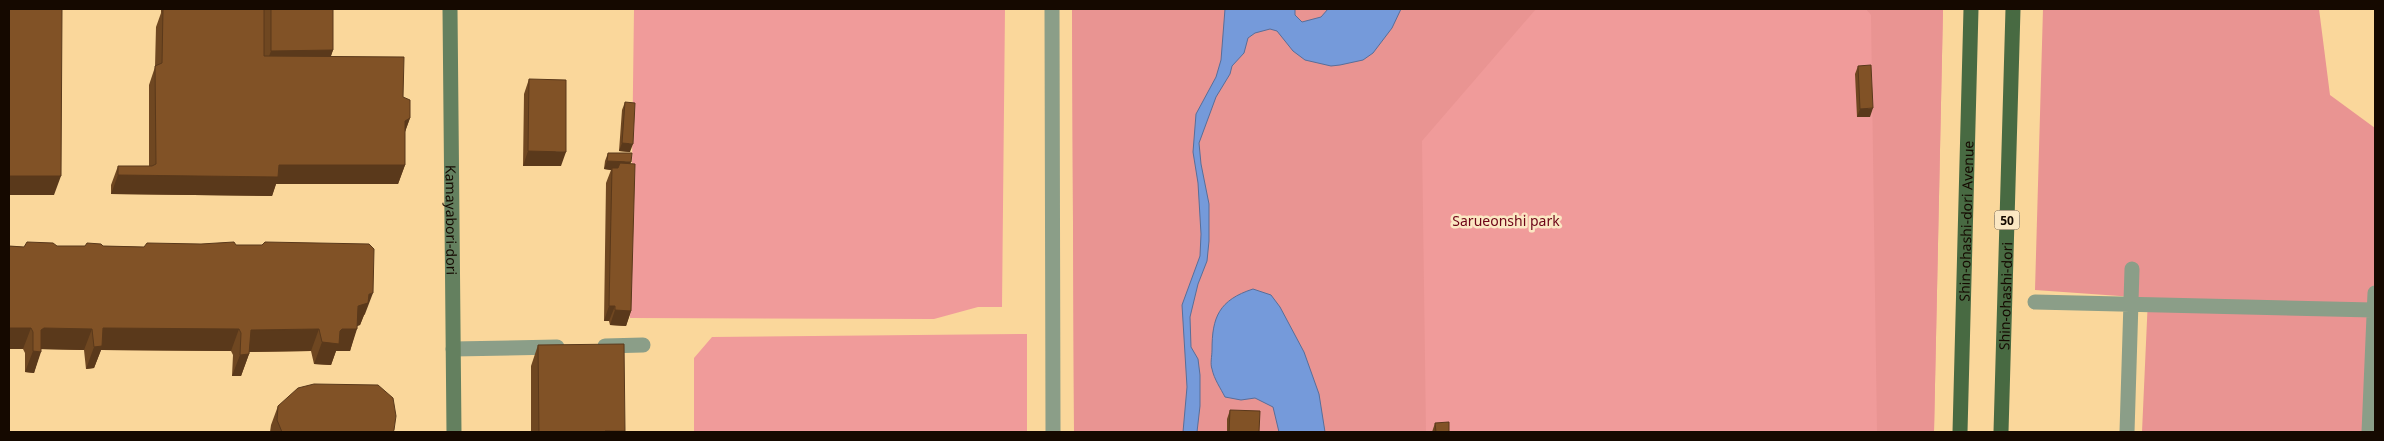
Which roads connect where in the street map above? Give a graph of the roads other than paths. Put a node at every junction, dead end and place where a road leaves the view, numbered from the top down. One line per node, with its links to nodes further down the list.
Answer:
1 (450, 9): 13 (street, Kamayabori-dori)
2 (1052, 9): 15 (street)
3 (1971, 9): 16 (main road, Shin-ohashi-dori Avenue)
4 (2013, 9): 17 (main road, Shin-ohashi-dori / 50)
5 (2132, 268): 8 (street)
6 (2375, 293): 9 (street)
7 (2034, 302): 8 (street)
8 (2131, 304): 9 (street); 18 (street)
9 (2373, 310): 19 (street)
10 (643, 345): 12 (street)
11 (571, 346): 13 (street)
12 (590, 346)
13 (453, 349): 14 (street, Kamayabori-dori)
14 (454, 432)
15 (1053, 432)
16 (1960, 432)
17 (2001, 432)
18 (2127, 432)
19 (2370, 432)

